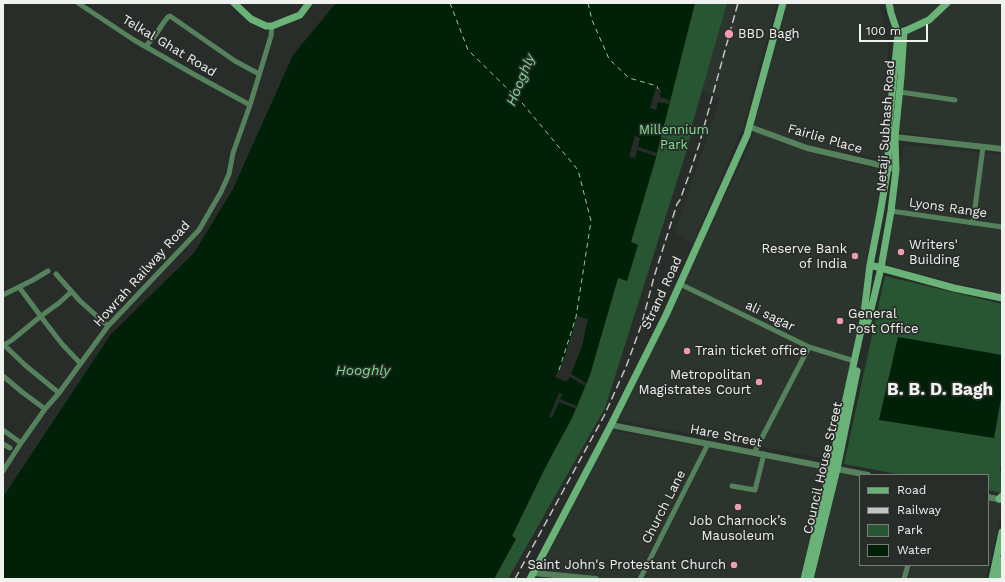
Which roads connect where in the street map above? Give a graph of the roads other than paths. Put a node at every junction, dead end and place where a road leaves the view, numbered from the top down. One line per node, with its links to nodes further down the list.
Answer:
1 (78, 3): 9 (street, Telkal Ghat Road)
2 (234, 3): 7 (main road)
3 (309, 3): 7 (main road)
4 (783, 3): 14 (main road, Strand Road)
5 (889, 3): 8 (main road)
6 (947, 3): 8 (main road)
7 (272, 26): 10 (street, Howrah Railway Road)
8 (901, 33): 11 (main road, Netaji Subhash Road); 15 (main road, Netaji Subhash Road)
9 (146, 46): 10 (street); 13 (street, Telkal Ghat Road)
10 (259, 74): 13 (street, Howrah Railway Road)
11 (900, 92): 12 (street); 15 (main road, Netaji Subhash Road)
12 (955, 100)
13 (250, 105): 33 (street, Howrah Railway Road)
14 (750, 127): 18 (street, Fairlie Place); 27 (main road, Strand Road)
15 (892, 137): 16 (street); 18 (main road); 19 (main road, Netaji Subhash Road)
16 (983, 147): 17 (street); 21 (street)
17 (1002, 149)
18 (888, 167): 19 (street, Fairlie Place); 23 (main road)
19 (896, 170): 20 (main road, Netaji Subhash Road)
20 (891, 211): 21 (street, Lyons Range); 24 (main road, Netaji Subhash Road)
21 (974, 223): 22 (street, Lyons Range)
22 (1002, 227)
23 (870, 265): 24 (main road); 36 (main road)
24 (881, 268): 31 (main road); 36 (main road, Netaji Subhash Road)
25 (48, 271): 28 (street)
26 (56, 274): 29 (street)
27 (680, 284): 35 (street, ali sagar); 41 (main road, Strand Road)
28 (19, 287): 30 (street); 32 (street)
29 (71, 292): 32 (street); 33 (street)
30 (3, 295)
31 (1002, 298)
32 (41, 316): 34 (street); 37 (street)
33 (108, 326): 37 (street, Howrah Railway Road)
34 (4, 344): 39 (street)
35 (809, 347): 36 (street, ali sagar); 47 (street)
36 (856, 362): 49 (main road, Council House Street)
37 (80, 363): 39 (street, Howrah Railway Road)
38 (3, 376): 40 (street)
39 (59, 393): 40 (street, Howrah Railway Road)
40 (45, 409): 43 (street, Howrah Railway Road)
41 (611, 426): 45 (street, Hare Street); 58 (main road, Strand Road)
42 (3, 430): 43 (street)
43 (21, 443): 50 (street, Howrah Railway Road)
44 (3, 444): 46 (street)
45 (708, 444): 47 (street, Hare Street); 60 (street, Church Lane)
46 (10, 448)
47 (754, 453): 48 (street, Hare Street)
48 (764, 454): 49 (street, Hare Street); 52 (street)
49 (834, 468): 51 (street, Hare Street); 61 (main road, Council House Street); 62 (main road, Council House Street)
50 (3, 471)
51 (863, 474)
52 (732, 486)
53 (989, 497): 54 (street)
54 (1001, 498)
55 (1002, 532): 64 (main road)
56 (1002, 560): 65 (main road)
57 (908, 566): 63 (street)
58 (532, 576): 59 (street)
59 (596, 579)
60 (640, 579)
61 (804, 579)
62 (810, 579)
63 (904, 579)
64 (992, 579)
65 (998, 579)

